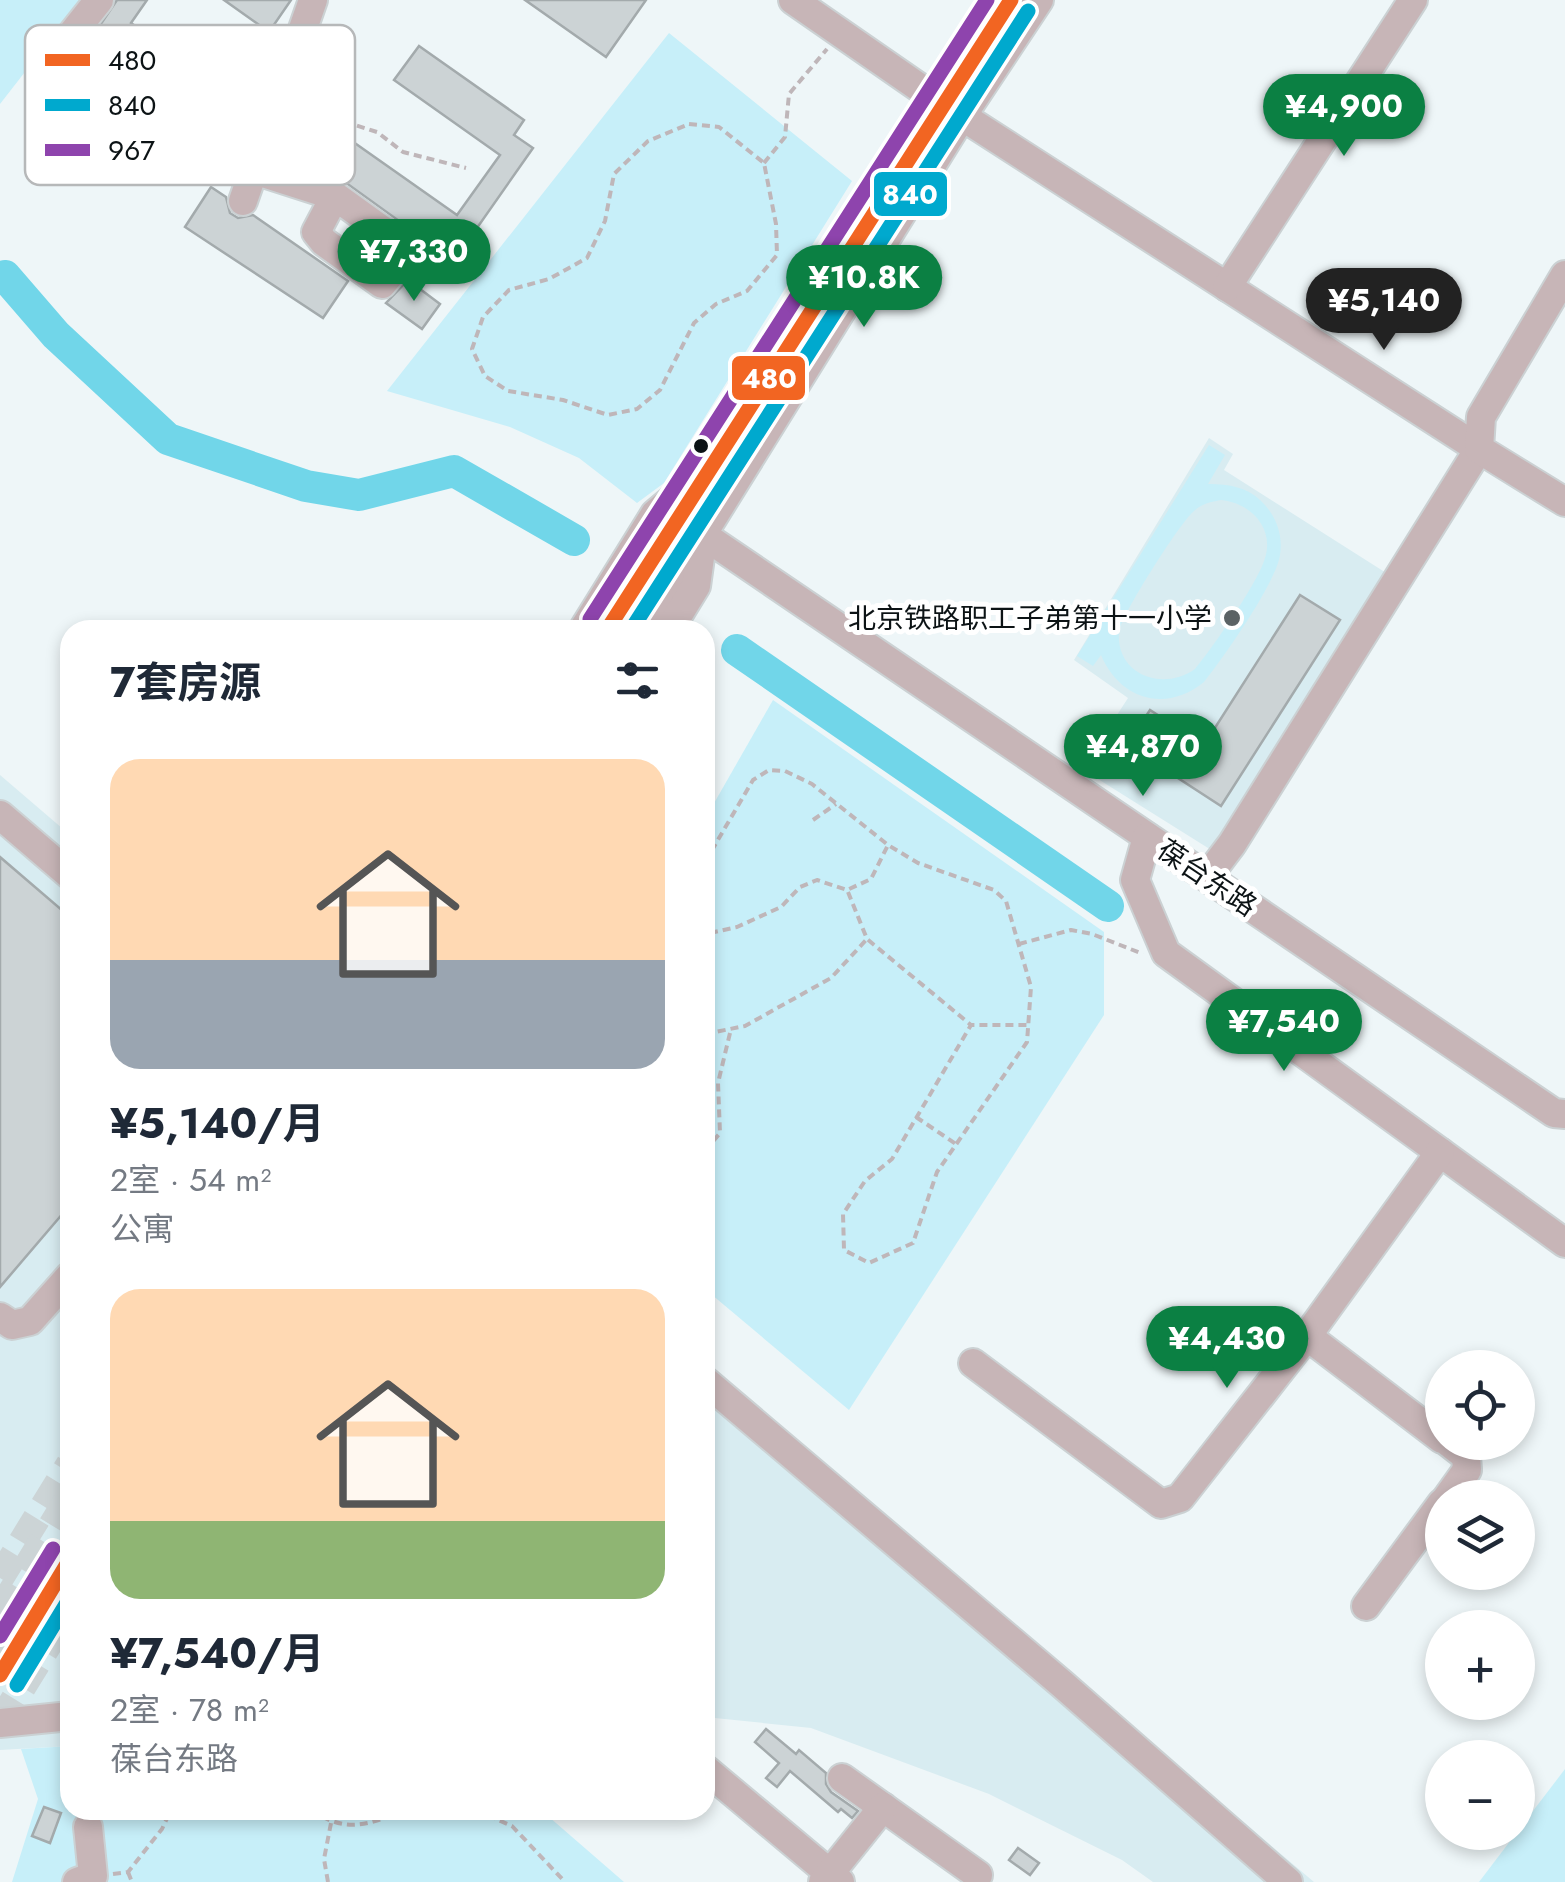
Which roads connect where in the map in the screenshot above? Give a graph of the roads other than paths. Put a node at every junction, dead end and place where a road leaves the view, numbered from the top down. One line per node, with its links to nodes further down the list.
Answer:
1 (99, 0): 7 (street)
2 (313, 0): 8 (street)
3 (793, 0): 9 (street)
4 (1011, 0): 9 (street)
5 (1040, 0): 9 (street)
6 (1413, 0): 15 (street)
7 (79, 25)
8 (304, 25)
9 (952, 110): 15 (street); 17 (street); 19 (street)
10 (249, 185): 13 (street)
11 (301, 185): 12 (street)
12 (335, 196)
13 (243, 201)
14 (1565, 275): 16 (street)
15 (1227, 287): 16 (street)
16 (1479, 448): 18 (street); 27 (street)
17 (707, 470): 20 (street); 21 (street)
18 (1565, 502)
19 (703, 535): 22 (street); 23 (street); 25 (street, 葆台东路)
20 (589, 620)
21 (613, 620)
22 (649, 620)
23 (674, 620)
24 (0, 815): 26 (street)
25 (1147, 836): 27 (street, 葆台东路); 29 (street)
26 (60, 866)
27 (1207, 877): 28 (street, 葆台东路)
28 (1565, 1114)
29 (1440, 1152): 30 (street); 33 (street)
30 (1565, 1243)
31 (60, 1287): 32 (street)
32 (0, 1317)
33 (1307, 1336): 34 (street); 36 (street)
34 (973, 1363)
35 (715, 1389): 48 (street)
36 (1425, 1426)
37 (1425, 1527): 38 (street)
38 (1366, 1606)
39 (60, 1717): 40 (street)
40 (0, 1723)
41 (715, 1778): 46 (street)
42 (842, 1778): 43 (street)
43 (883, 1807): 45 (street); 46 (street)
44 (88, 1826): 47 (street)
45 (978, 1874)
46 (831, 1879)
47 (77, 1882)
48 (1288, 1882)

